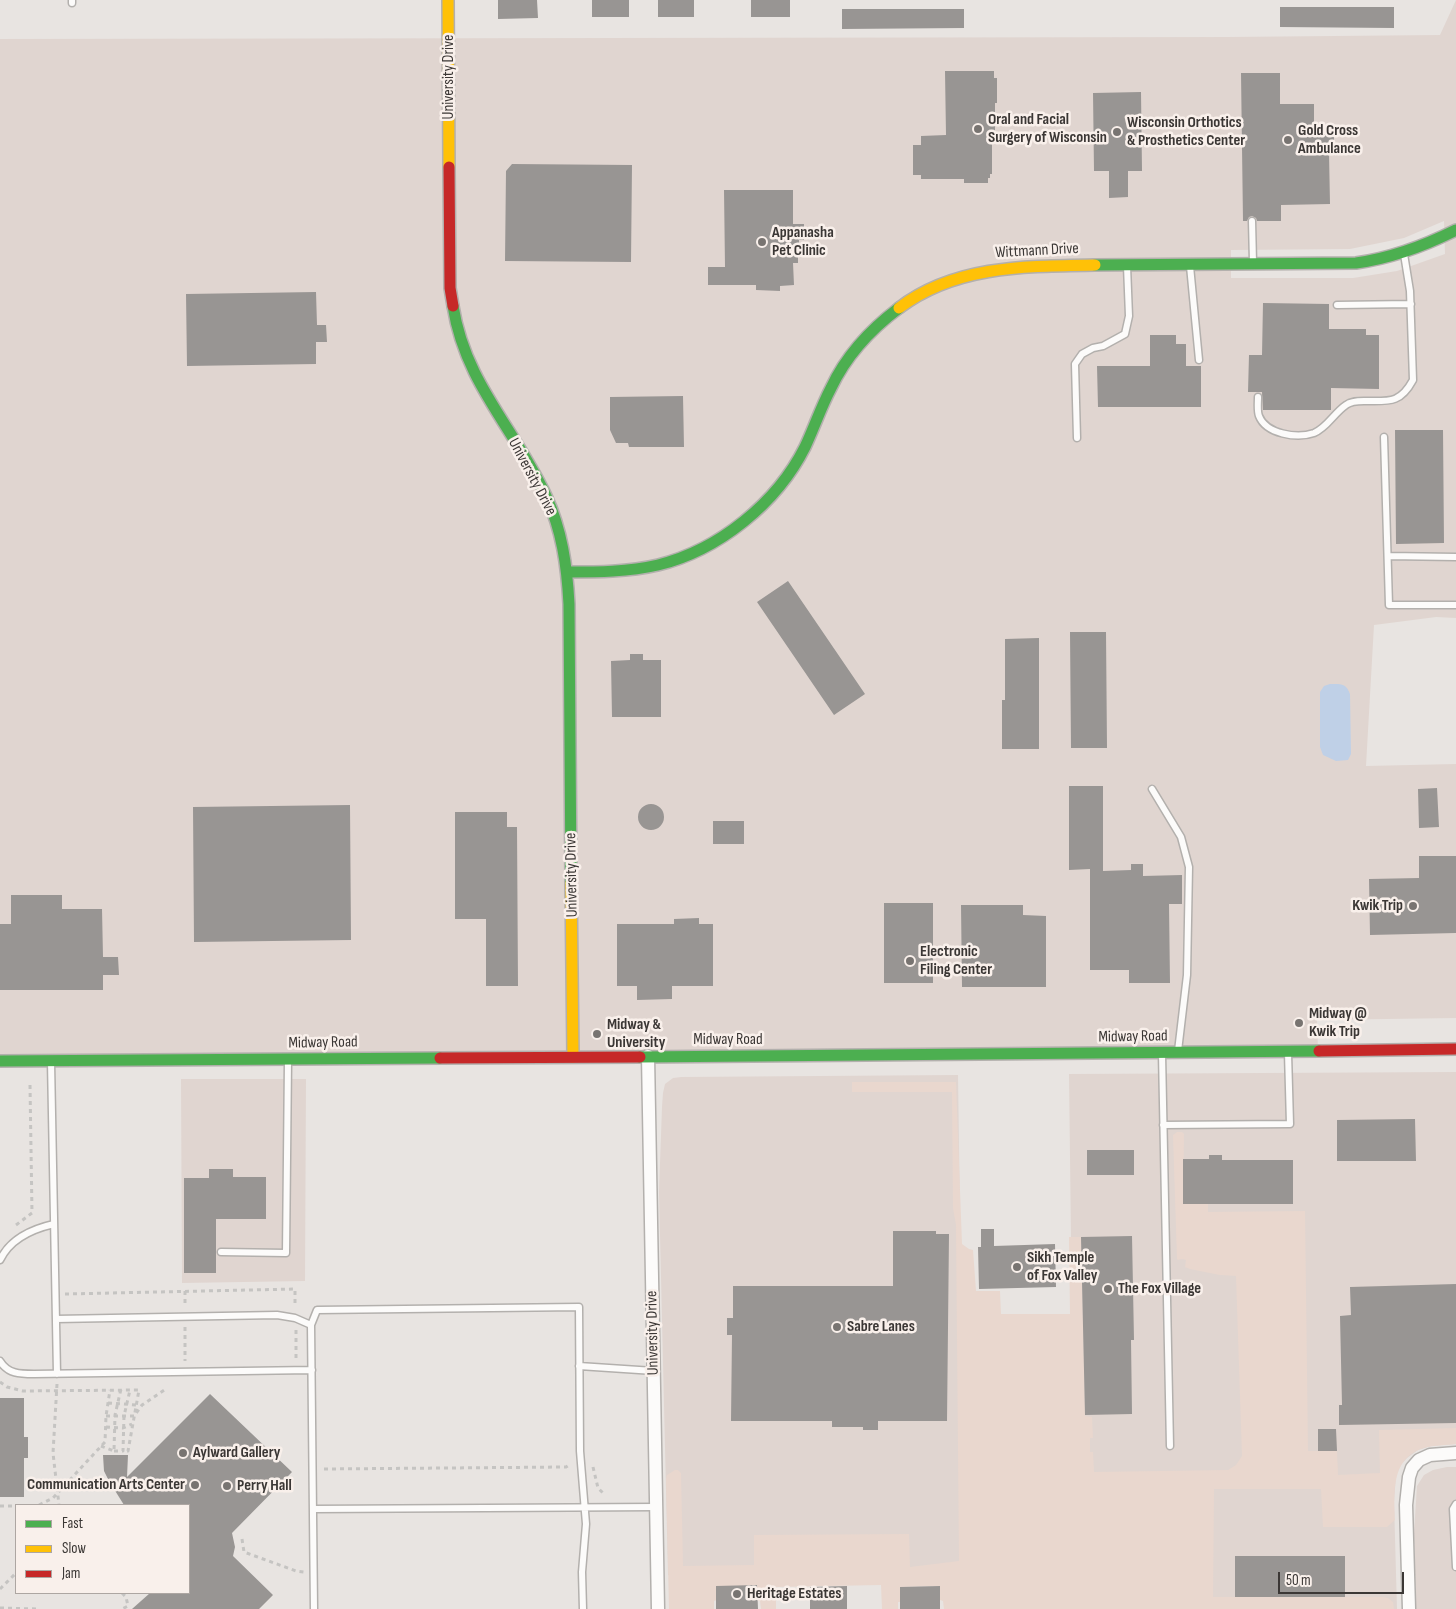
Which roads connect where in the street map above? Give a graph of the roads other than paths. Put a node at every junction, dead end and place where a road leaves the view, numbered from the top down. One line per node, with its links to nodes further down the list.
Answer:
1 (448, 0): 16 (street, University Drive)
2 (1252, 221): 5 (lane)
3 (1456, 230): 4 (street, Wittmann Drive)
4 (1404, 253): 5 (street, Wittmann Drive); 8 (lane)
5 (1253, 264): 7 (street, Wittmann Drive)
6 (1127, 265): 7 (street, Wittmann Drive); 13 (lane); 16 (street, Wittmann Drive)
7 (1190, 265): 10 (lane)
8 (1411, 304): 9 (lane); 11 (lane)
9 (1337, 305)
10 (1199, 360)
11 (1258, 397)
12 (1384, 437): 14 (lane)
13 (1077, 438)
14 (1388, 556): 15 (lane); 17 (lane)
15 (1456, 557)
16 (567, 572): 23 (street, University Drive)
17 (1456, 605)
18 (1152, 789): 21 (lane)
19 (1456, 1049): 20 (street, Midway Road)
20 (1288, 1051): 21 (street, Midway Road); 28 (lane)
21 (1178, 1052): 22 (street, Midway Road)
22 (1162, 1053): 24 (street, Midway Road); 28 (lane)
23 (573, 1056): 24 (street, Midway Road); 25 (street, Midway Road)
24 (648, 1056): 37 (street, University Drive)
25 (288, 1060): 27 (street, Midway Road); 30 (lane)
26 (0, 1061): 27 (street, Midway Road)
27 (51, 1061): 29 (lane)
28 (1163, 1126): 39 (lane)
29 (54, 1224): 31 (lane); 32 (lane)
30 (221, 1252)
31 (0, 1260)
32 (56, 1319): 33 (lane); 38 (lane)
33 (311, 1325): 35 (lane); 36 (lane)
34 (0, 1361): 38 (lane)
35 (579, 1366): 37 (lane); 43 (lane)
36 (312, 1370): 38 (lane); 44 (lane)
37 (654, 1371): 42 (street, University Drive)
38 (57, 1374)
39 (1170, 1446)
40 (1456, 1453): 49 (street)
41 (1456, 1504): 45 (lane)
42 (656, 1506): 43 (lane); 48 (street, University Drive)
43 (585, 1507): 44 (lane); 47 (lane)
44 (314, 1509): 46 (lane)
45 (1456, 1567)
46 (314, 1609)
47 (583, 1609)
48 (658, 1609)
49 (1408, 1609)

